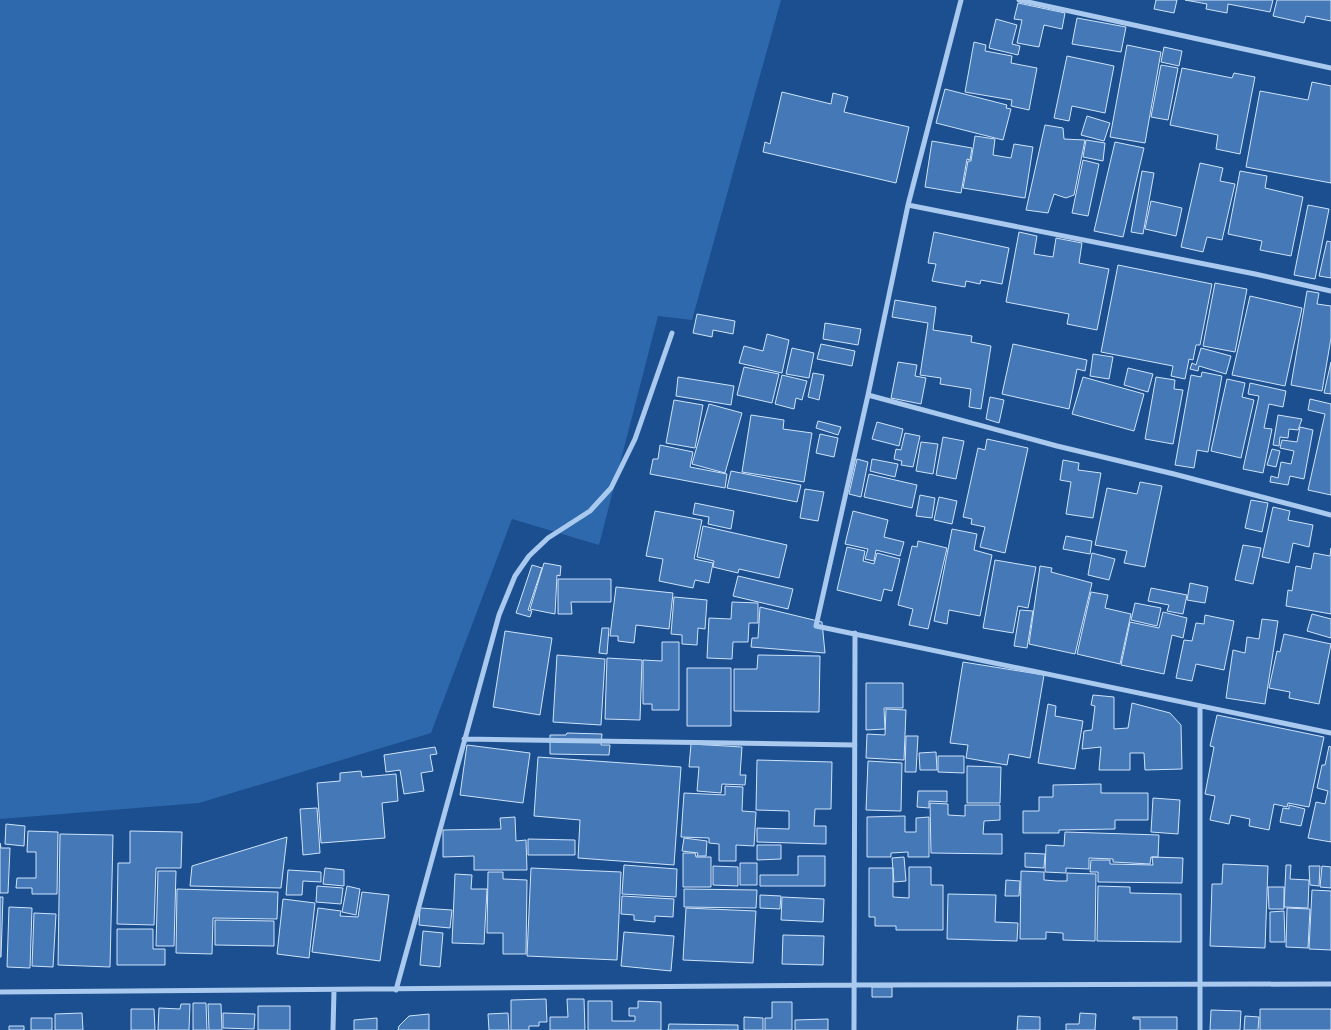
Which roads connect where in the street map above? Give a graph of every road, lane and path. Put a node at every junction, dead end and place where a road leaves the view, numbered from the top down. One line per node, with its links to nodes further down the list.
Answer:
1 (962, 0): 4 (street)
2 (1019, 0): 3 (street)
3 (1331, 68)
4 (908, 205): 5 (street); 7 (street)
5 (1331, 291)
6 (672, 333): 12 (street)
7 (868, 395): 8 (street); 9 (street)
8 (1331, 515)
9 (855, 633): 10 (street); 13 (street)
10 (1200, 707): 11 (street); 14 (street)
11 (1331, 733)
12 (464, 739): 13 (street); 18 (street)
13 (855, 745): 16 (street)
14 (1200, 984): 15 (street); 16 (street); 22 (street)
15 (1331, 984)
16 (855, 985): 18 (street); 21 (street)
17 (334, 990): 18 (street); 19 (street); 20 (street)
18 (396, 990)
19 (0, 992)
20 (333, 1030)
21 (854, 1030)
22 (1200, 1030)

